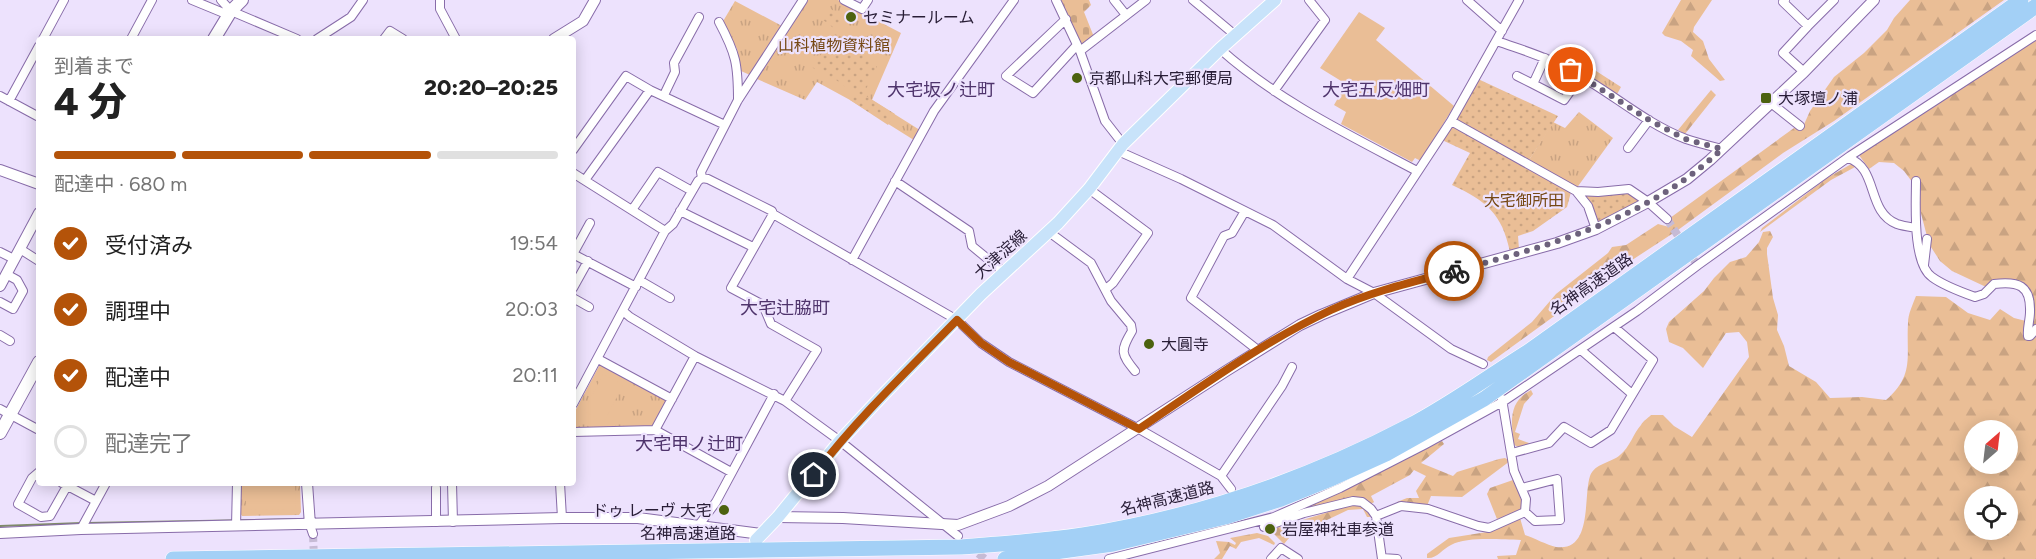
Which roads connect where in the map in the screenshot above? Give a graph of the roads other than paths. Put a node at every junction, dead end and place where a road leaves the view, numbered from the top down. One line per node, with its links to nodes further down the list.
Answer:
1 (64, 0): 35 (street)
2 (152, 0): 36 (street)
3 (192, 0): 26 (street)
4 (221, 0): 26 (street)
5 (242, 0): 26 (main road)
6 (363, 0): 39 (street)
7 (440, 0): 42 (street)
8 (595, 0): 43 (street)
9 (802, 0): 57 (street)
10 (844, 0): 11 (street)
11 (868, 0)
12 (1014, 0): 75 (street)
13 (1056, 0): 29 (street)
14 (1114, 0): 27 (street)
15 (1146, 0): 27 (street)
16 (1193, 0): 33 (street)
17 (1275, 0): 33 (main road, 大津淀線)
18 (1309, 0): 54 (street)
19 (1467, 0): 32 (street)
20 (1519, 0): 32 (street)
21 (1785, 0): 31 (street)
22 (1834, 0): 31 (street)
23 (1874, 0): 49 (street)
24 (2021, 0): 172 (highway, 名神高速道路)
25 (2036, 6): 173 (highway, 名神高速道路)
26 (231, 11): 37 (main road); 38 (street)
27 (1126, 15): 45 (street)
28 (699, 17): 55 (street)
29 (1066, 19): 45 (street); 45 (street)
30 (719, 22): 57 (street)
31 (1808, 26): 49 (street)
32 (1502, 31): 44 (street)
33 (1235, 35): 46 (main road, 大津淀線)
34 (2036, 35): 69 (street)
35 (45, 36)
36 (133, 36)
37 (216, 36)
38 (290, 36)
39 (322, 36)
40 (386, 36): 41 (street)
41 (398, 36)
42 (454, 36)
43 (559, 36)
44 (1497, 41): 48 (street); 61 (street)
45 (1078, 48): 66 (street)
46 (1220, 49): 54 (street); 66 (main road, 大津淀線)
47 (36, 52): 58 (street)
48 (1545, 58): 51 (street); 52 (street)
49 (1804, 72): 59 (street)
50 (1517, 76): 52 (street)
51 (1581, 76): 52 (street); 62 (street)
52 (1533, 84)
53 (650, 90): 55 (street); 65 (street); 74 (street)
54 (1274, 91): 71 (street)
55 (664, 95): 63 (street)
56 (0, 96): 58 (street)
57 (738, 100): 63 (street)
58 (9, 101): 60 (street)
59 (1771, 103): 64 (street); 68 (street)
60 (36, 115)
61 (1451, 120): 71 (street); 80 (street)
62 (1649, 120): 67 (street); 68 (street)
63 (725, 125): 73 (street)
64 (1800, 126)
65 (576, 146)
66 (1120, 147): 78 (main road, 大津淀線); 84 (street)
67 (1628, 148)
68 (1722, 149): 81 (street)
69 (1848, 158): 89 (street); 117 (street)
70 (0, 170): 77 (street)
71 (1417, 171): 105 (street)
72 (576, 176): 74 (street)
73 (702, 178): 79 (street); 85 (street)
74 (585, 180): 82 (street)
75 (895, 181): 100 (street); 103 (street)
76 (1917, 181): 89 (street)
77 (36, 183)
78 (1089, 189): 92 (main road, 大津淀線); 109 (street)
79 (692, 191): 82 (street); 83 (street)
80 (1576, 191): 81 (street); 90 (street)
81 (1648, 202): 87 (street); 90 (street)
82 (632, 210): 91 (street)
83 (680, 211): 91 (street); 94 (street)
84 (1245, 211): 105 (street); 122 (street)
85 (773, 214): 94 (street); 100 (street)
86 (36, 219): 97 (street)
87 (1666, 219)
88 (590, 223): 95 (street)
89 (1916, 228): 102 (street)
90 (1596, 229): 110 (street)
91 (665, 231): 107 (street)
92 (1049, 232): 103 (main road, 大津淀線); 109 (street)
93 (1927, 239): 102 (street)
94 (753, 247): 133 (street)
95 (576, 249)
96 (0, 252): 97 (street)
97 (17, 254): 99 (street); 104 (street)
98 (576, 255): 101 (street)
99 (36, 260)
100 (852, 260): 116 (street)
101 (588, 261): 106 (street); 107 (street)
102 (1924, 267): 118 (street)
103 (1005, 273): 116 (main road, 大津淀線)
104 (6, 274): 108 (street); 113 (street)
105 (1347, 279): 110 (street)
106 (576, 283)
107 (638, 284): 111 (street); 115 (street)
108 (0, 286)
109 (1106, 289): 128 (street)
110 (1374, 293): 122 (street); 125 (street)
111 (670, 298)
112 (576, 300): 114 (street)
113 (0, 303)
114 (589, 308)
115 (623, 311): 123 (street); 124 (street)
116 (957, 320): 137 (street); 141 (main road, 大津淀線)
117 (1614, 327): 121 (street); 130 (street)
118 (2036, 329)
119 (0, 335): 120 (street)
120 (10, 341)
121 (1581, 350): 130 (street); 134 (street)
122 (1259, 351): 137 (street)
123 (694, 356): 129 (street); 132 (street)
124 (598, 359): 131 (street); 132 (street)
125 (1483, 364)
126 (36, 367): 135 (main road)
127 (1292, 367): 145 (street)
128 (1136, 372)
129 (774, 394): 133 (street); 143 (street)
130 (1632, 394): 142 (street)
131 (576, 395)
132 (672, 399): 138 (street)
133 (785, 400): 141 (street)
134 (1503, 400): 142 (street); 164 (street)
135 (6, 412): 136 (street); 140 (main road)
136 (36, 428)
137 (1139, 429): 145 (street); 163 (street)
138 (655, 430): 139 (street); 143 (street)
139 (576, 432)
140 (0, 433)
141 (840, 441): 159 (main road, 大津淀線); 163 (street)
142 (1512, 453): 154 (street)
143 (731, 472): 165 (street)
144 (36, 475): 146 (street)
145 (1221, 476): 155 (street)
146 (63, 486)
147 (68, 486): 156 (street)
148 (104, 486): 156 (street)
149 (237, 486): 166 (street)
150 (307, 486): 168 (street)
151 (452, 486): 162 (street)
152 (560, 486): 160 (street)
153 (435, 488): 161 (street)
154 (1522, 488): 157 (street); 157 (street)
155 (1231, 489)
156 (96, 501): 167 (street)
157 (1526, 512): 158 (street)
158 (1376, 516): 164 (street); 177 (street)
159 (778, 517): 163 (street); 171 (main road, 大津淀線)
160 (562, 518): 162 (street); 165 (street)
161 (436, 522): 162 (street); 168 (street)
162 (453, 522)
163 (940, 523): 170 (street)
164 (1262, 524): 174 (street)
165 (699, 525): 171 (street)
166 (236, 526): 167 (street); 168 (street)
167 (81, 529): 169 (street)
168 (311, 530)
169 (0, 533)
170 (958, 536)
171 (758, 537)
172 (173, 559)
173 (1005, 559)
174 (1109, 559)
175 (1271, 559): 176 (street)
176 (1298, 559)
177 (1382, 559): 178 (street)
178 (1397, 559)

